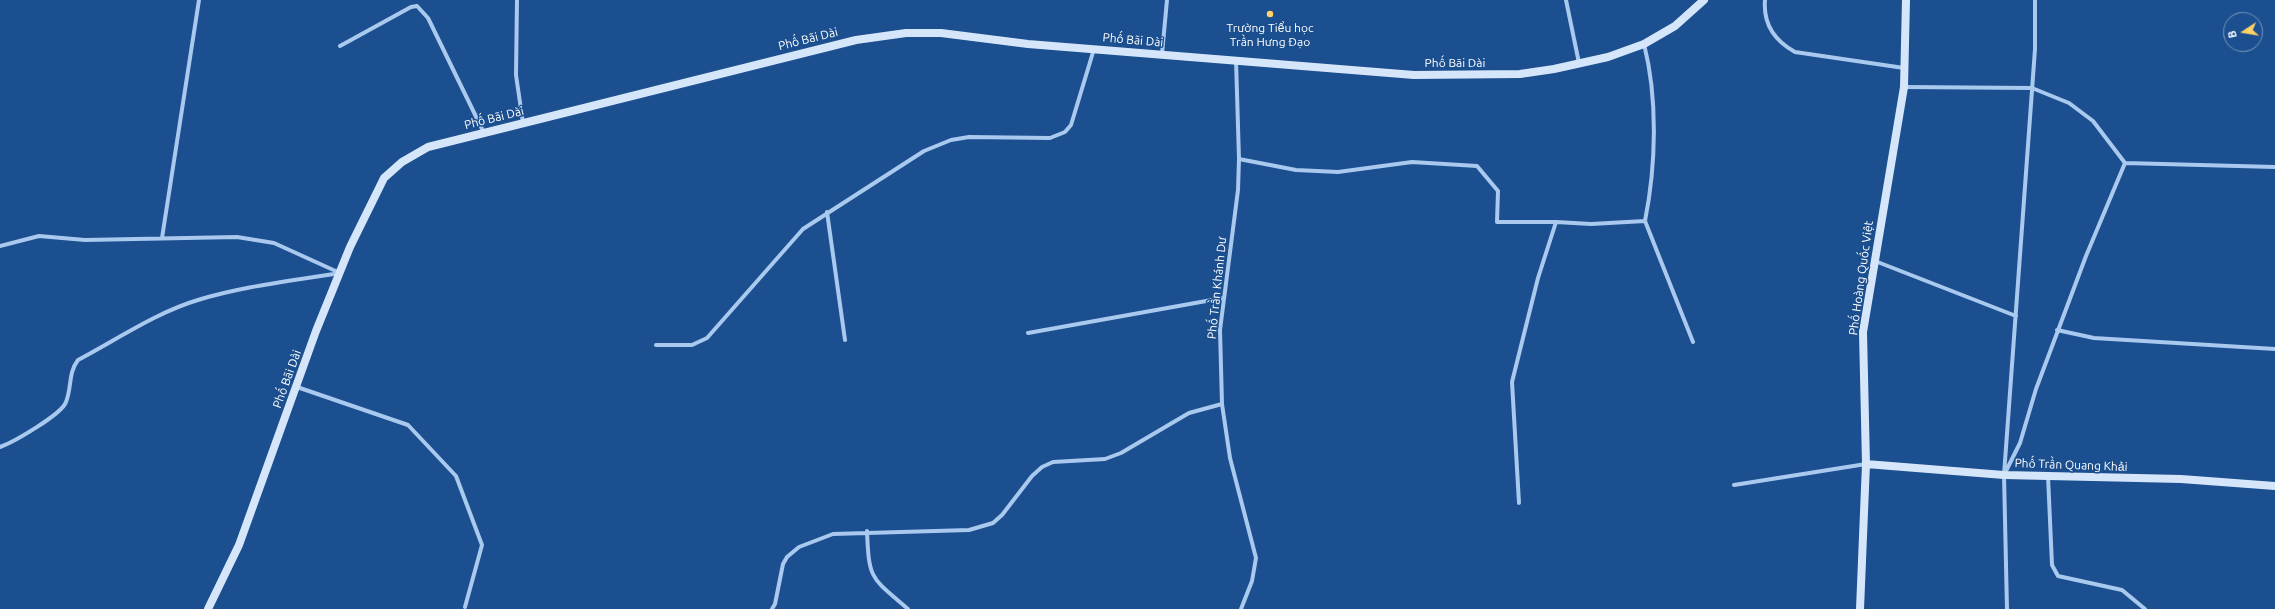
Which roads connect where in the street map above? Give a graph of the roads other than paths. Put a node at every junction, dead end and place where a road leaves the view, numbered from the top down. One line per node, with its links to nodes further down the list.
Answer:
1 (199, 0): 26 (street)
2 (516, 0): 18 (street)
3 (1167, 0): 12 (street)
4 (1566, 0): 14 (street)
5 (1704, 0): 9 (street, Phố Bãi Dài)
6 (1765, 0): 15 (street)
7 (1906, 0): 15 (street, Phố Hoàng Quốc Việt)
8 (2036, 0): 17 (street)
9 (1644, 44): 14 (street, Phố Bãi Dài); 24 (street)
10 (340, 46): 19 (street)
11 (1094, 49): 12 (street, Phố Bãi Dài); 18 (street, Phố Bãi Dài); 23 (street)
12 (1162, 55): 13 (street, Phố Bãi Dài)
13 (1236, 59): 14 (street, Phố Bãi Dài); 20 (street, Phố Trần Khánh Dư)
14 (1579, 64)
15 (1904, 68): 16 (street, Phố Hoàng Quốc Việt)
16 (1904, 87): 17 (street); 28 (street, Phố Hoàng Quốc Việt)
17 (2032, 88): 21 (street); 31 (street)
18 (523, 123): 19 (street, Phố Bãi Dài)
19 (484, 133): 29 (street, Phố Bãi Dài)
20 (1239, 159): 25 (street); 30 (street, Phố Trần Khánh Dư)
21 (2124, 163): 22 (street); 32 (street)
22 (2275, 167)
23 (827, 212): 34 (street); 36 (street)
24 (1645, 221): 25 (street); 35 (street)
25 (1556, 222): 46 (street)
26 (162, 238): 27 (street); 29 (street)
27 (0, 246)
28 (1874, 261): 31 (street); 41 (street, Phố Hoàng Quốc Việt)
29 (340, 273): 38 (street, Phố Bãi Dài); 40 (street)
30 (1223, 298): 33 (street); 39 (street, Phố Trần Khánh Dư)
31 (2016, 316): 42 (street)
32 (2057, 330): 37 (street); 42 (street)
33 (1028, 333)
34 (845, 340)
35 (1693, 342)
36 (656, 346)
37 (2275, 349)
38 (297, 387): 48 (street); 49 (street, Phố Bãi Dài)
39 (1222, 404): 47 (street); 52 (street, Phố Trần Khánh Dư)
40 (0, 447)
41 (1866, 464): 42 (street, Phố Trần Quang Khải); 44 (street); 53 (street, Phố Hoàng Quốc Việt)
42 (2004, 475): 43 (street, Phố Trần Quang Khải); 54 (street)
43 (2048, 476): 45 (street, Phố Trần Quang Khải); 55 (street)
44 (1734, 485)
45 (2275, 486)
46 (1519, 503)
47 (867, 531): 50 (street); 51 (street)
48 (464, 608)
49 (208, 609)
50 (772, 609)
51 (908, 609)
52 (1241, 609)
53 (1860, 609)
54 (2007, 609)
55 (2146, 609)

